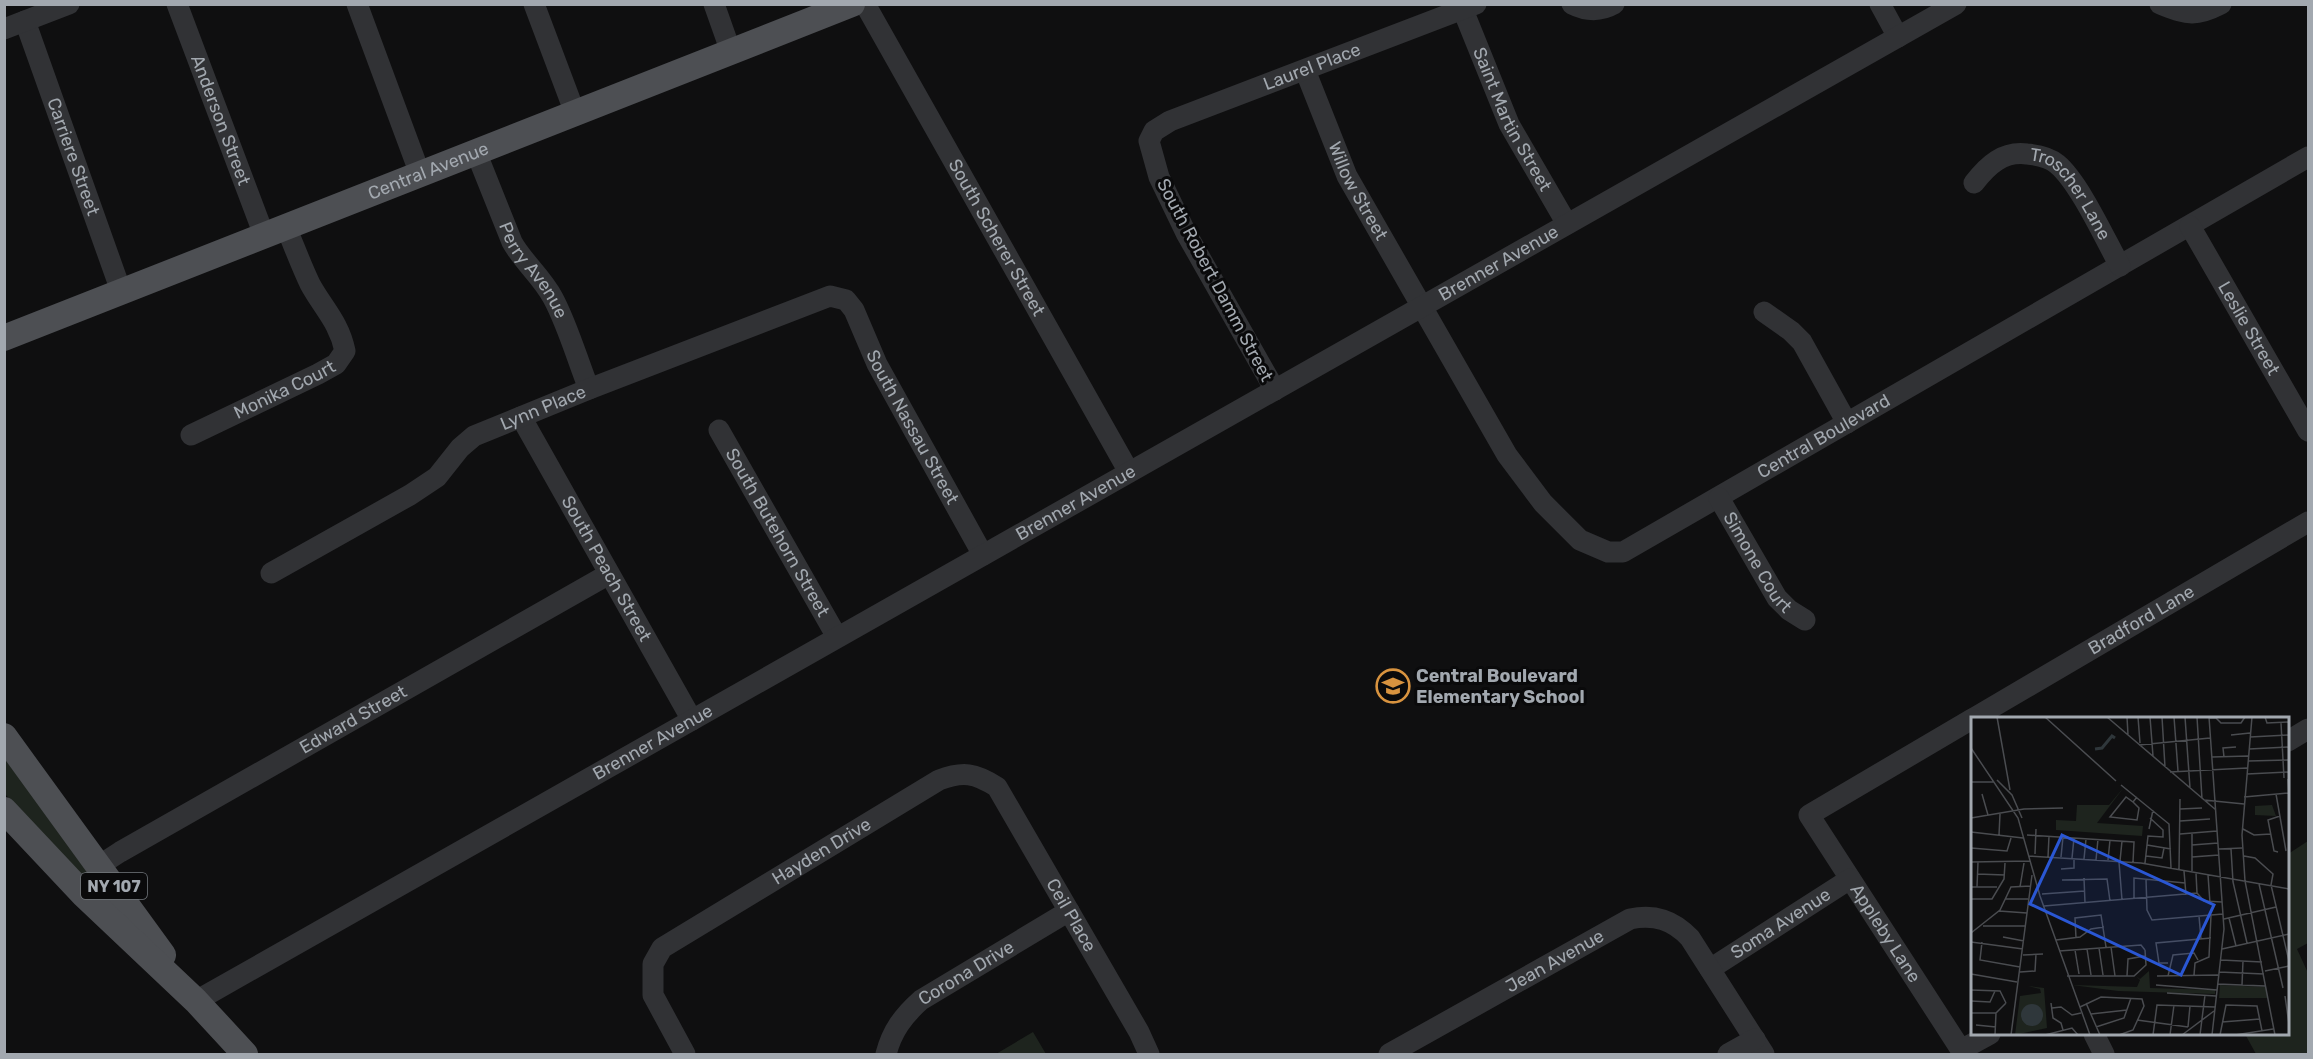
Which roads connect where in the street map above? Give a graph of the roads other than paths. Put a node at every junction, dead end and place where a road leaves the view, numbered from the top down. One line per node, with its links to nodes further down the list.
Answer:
1 (69, 4): 15 (street)
2 (177, 4): 28 (street, Anderson Street)
3 (357, 4): 24 (street)
4 (534, 4): 20 (street)
5 (714, 4): 18 (street)
6 (852, 4): 18 (main road, Central Avenue)
7 (865, 4): 42 (street, South Scherer Street)
8 (1572, 4): 9 (street)
9 (1614, 4)
10 (1880, 4): 17 (street)
11 (1956, 4): 17 (street, Brenner Avenue)
12 (2160, 4): 13 (street)
13 (2221, 4)
14 (1470, 7): 19 (street, Laurel Place); 26 (street, Saint Martin Street)
15 (25, 21): 16 (street); 30 (street, Carriere Street)
16 (4, 29)
17 (1898, 37): 26 (street, Brenner Avenue)
18 (731, 52): 20 (main road, Central Avenue)
19 (1305, 70): 21 (street, Laurel Place); 32 (street, Willow Street)
20 (575, 113): 22 (main road, Central Avenue)
21 (1152, 135): 36 (street, South Robert Damm Street)
22 (476, 152): 24 (main road, Central Avenue); 35 (street, Perry Avenue)
23 (2308, 157): 27 (street, Central Boulevard)
24 (420, 174): 28 (main road, Central Avenue)
25 (1974, 183): 29 (street, Troscher Lane)
26 (1567, 224): 32 (street, Brenner Avenue)
27 (2190, 226): 29 (street, Central Boulevard); 40 (street, Leslie Street)
28 (275, 231): 30 (main road, Central Avenue); 41 (street, Monika Court)
29 (2120, 266): 38 (street, Central Boulevard)
30 (121, 291): 34 (main road, Central Avenue)
31 (846, 300): 35 (street, Lynn Place); 45 (street, South Nassau Street)
32 (1421, 307): 36 (street, Brenner Avenue); 43 (street, Central Boulevard)
33 (1764, 312): 38 (street)
34 (4, 338)
35 (589, 389): 37 (street, Lynn Place)
36 (1275, 390): 42 (street, Brenner Avenue)
37 (521, 417): 46 (street, Lynn Place); 47 (street, South Peach Street)
38 (1847, 423): 43 (street, Central Boulevard)
39 (719, 430): 49 (street, South Butehorn Street)
40 (2308, 431)
41 (191, 435)
42 (1129, 472): 45 (street, Brenner Avenue)
43 (1719, 498): 48 (street, Simone Court)
44 (2308, 522): 50 (street, Bradford Lane)
45 (983, 555): 49 (street, Brenner Avenue)
46 (271, 573)
47 (609, 574): 51 (street, South Peach Street); 59 (street, Edward Street)
48 (1804, 620)
49 (837, 637): 51 (street, Brenner Avenue)
50 (1976, 717)
51 (692, 720): 63 (street, Brenner Avenue)
52 (1971, 720): 58 (street, Bradford Lane)
53 (2308, 729): 55 (street)
54 (4, 736): 59 (main road, NY 107)
55 (2289, 740)
56 (987, 780): 61 (street, Ceil Place); 68 (street, Hayden Drive)
57 (4, 810): 63 (main road, NY 107)
58 (1809, 815): 60 (street, Appleby Lane)
59 (100, 866): 63 (main road, NY 107)
60 (1851, 879): 62 (street, Soma Avenue); 64 (street, Appleby Lane)
61 (1069, 911): 69 (street, Corona Drive); 70 (street, Ceil Place)
62 (1710, 969): 66 (street, Jean Avenue); 71 (street, Jean Avenue)
63 (196, 1001): 67 (main road, NY 107)
64 (1988, 1035)
65 (2094, 1035): 73 (street)
66 (1759, 1047): 72 (street)
67 (245, 1054)
68 (685, 1054)
69 (886, 1054)
70 (1149, 1054)
71 (1389, 1054)
72 (1728, 1054)
73 (2104, 1054)

